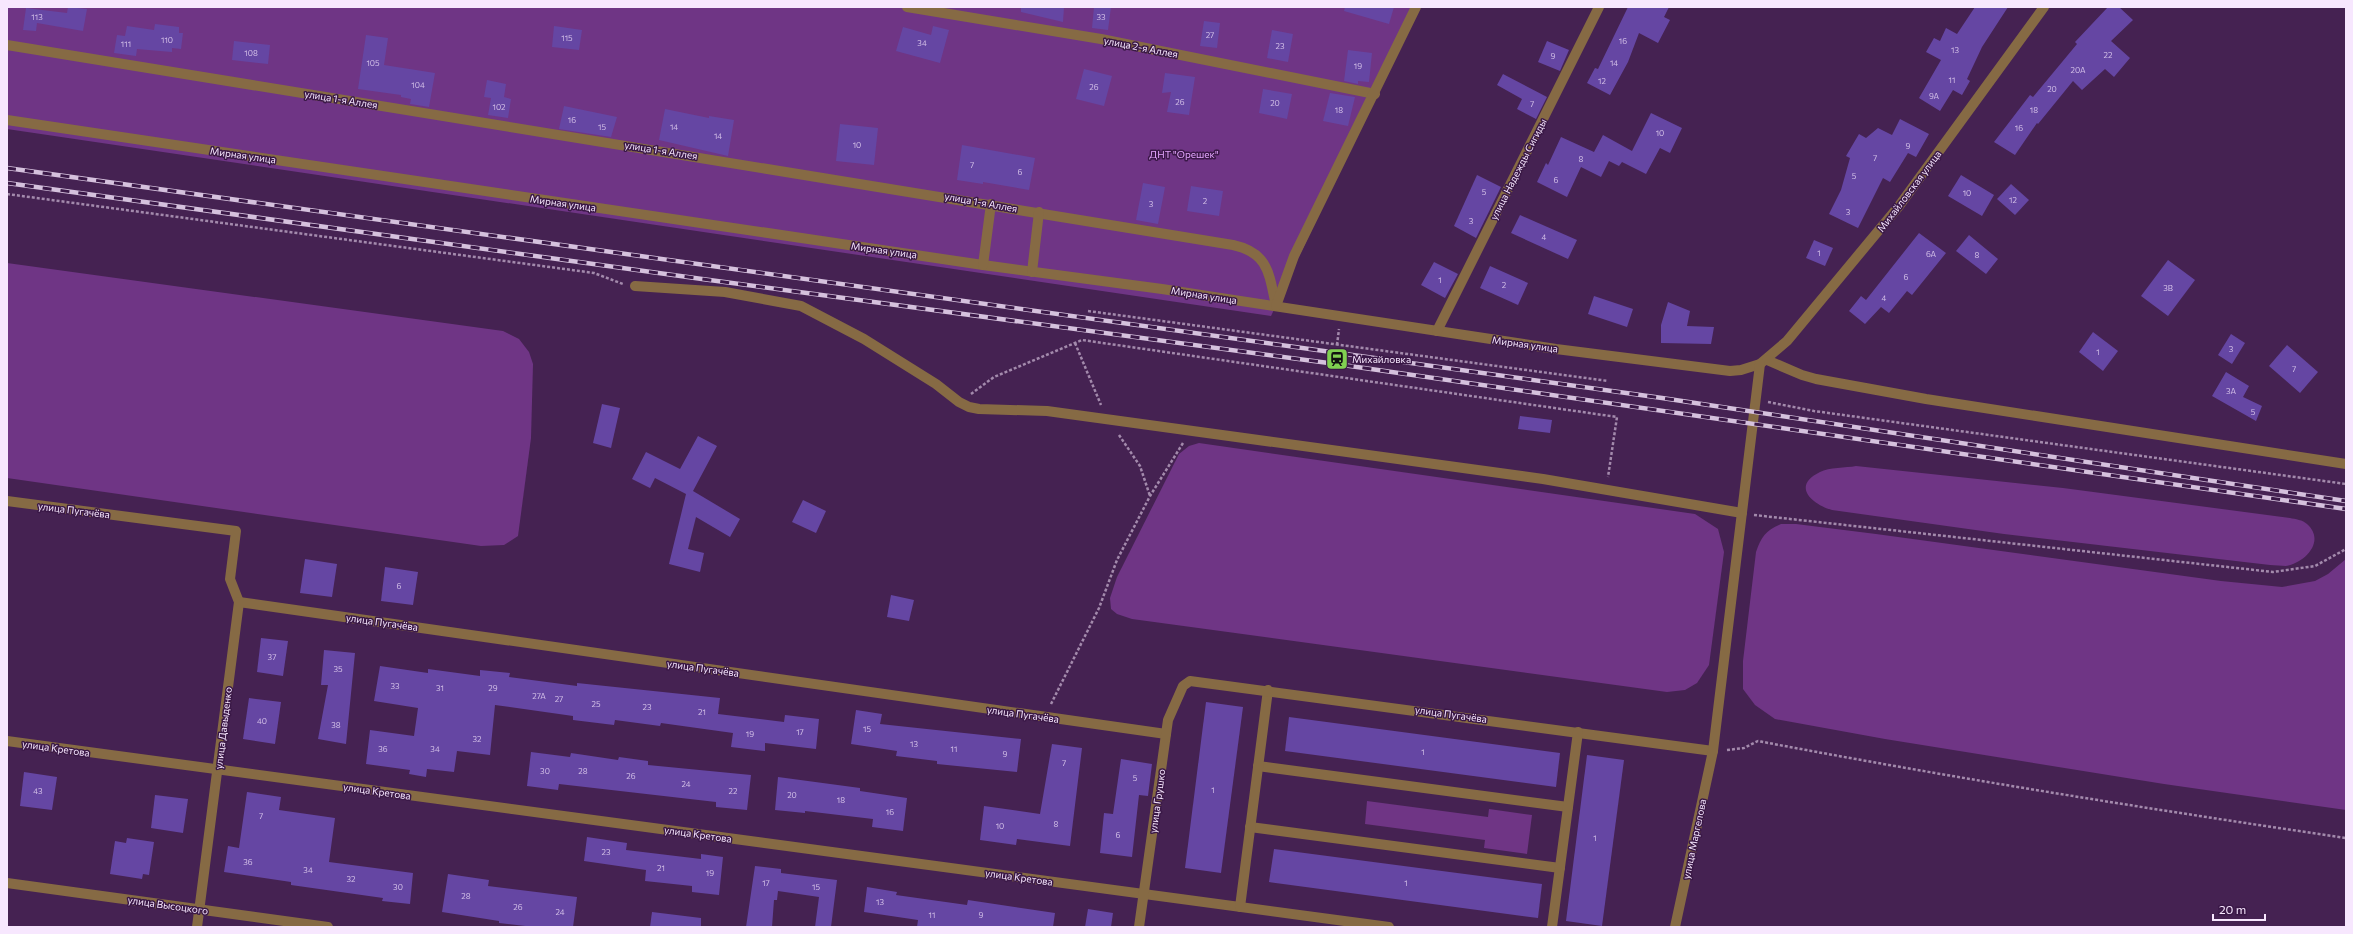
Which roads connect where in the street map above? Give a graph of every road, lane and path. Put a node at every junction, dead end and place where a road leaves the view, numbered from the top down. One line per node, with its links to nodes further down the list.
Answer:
1 (907, 7): 6 (street, улица 2-я Аллея)
2 (1416, 7): 6 (street)
3 (1599, 7): 16 (street, улица Надежды Сигиды)
4 (2044, 7): 18 (street, Михайловская улица)
5 (7, 45): 9 (street, улица 1-я Аллея)
6 (1375, 94): 14 (street)
7 (7, 120): 11 (street, Мирная улица)
8 (7, 194): 13 (path)
9 (991, 204): 10 (street, улица 1-я Аллея); 11 (street)
10 (1039, 212): 12 (street); 14 (street, улица 1-я Аллея)
11 (982, 265): 12 (street, Мирная улица)
12 (1032, 272): 14 (street, Мирная улица)
13 (636, 286): 21 (street)
14 (1276, 306): 16 (street, Мирная улица)
15 (1088, 311): 19 (path)
16 (1437, 331): 18 (street, Мирная улица)
17 (1075, 343): 21 (path); 22 (path); 26 (path)
18 (1764, 362): 20 (street, улица Маргелова); 24 (street)
19 (1608, 382)
20 (1755, 399): 25 (path); 29 (street, улица Маргелова)
21 (959, 402): 22 (street)
22 (1106, 420): 23 (street); 27 (path)
23 (1192, 432): 26 (street); 27 (path)
24 (2346, 464)
25 (2346, 484)
26 (1606, 490): 29 (street)
27 (1150, 496): 35 (path)
28 (7, 501): 30 (street, улица Пугачёва)
29 (1742, 513): 31 (path); 39 (street, улица Маргелова)
30 (236, 531): 32 (street, улица Давыденко)
31 (2346, 549)
32 (239, 602): 35 (street, улица Пугачёва); 41 (street, улица Давыденко)
33 (1190, 681): 34 (street, улица Пугачёва); 37 (street, улица Грушко)
34 (1268, 690): 36 (street, улица Пугачёва); 40 (street)
35 (1044, 717): 37 (street, улица Пугачёва)
36 (1578, 732): 39 (street, улица Пугачёва); 42 (street)
37 (1166, 734): 47 (street, улица Грушко)
38 (7, 741): 41 (street, улица Кретова)
39 (1713, 751): 44 (path); 55 (street, улица Маргелова)
40 (1258, 766): 42 (street); 43 (street)
41 (217, 770): 47 (street, улица Кретова); 49 (street, улица Давыденко)
42 (1568, 806): 45 (street)
43 (1250, 827): 45 (street); 48 (street)
44 (2346, 838)
45 (1560, 868): 54 (street)
46 (7, 883): 49 (street, улица Высоцкого)
47 (1144, 894): 48 (street, улица Кретова); 52 (street, улица Грушко)
48 (1240, 907): 53 (street, улица Кретова)
49 (199, 909): 50 (street, улица Давыденко); 51 (street, улица Высоцкого)
50 (197, 927)
51 (328, 927)
52 (1139, 927)
53 (1389, 927)
54 (1552, 927)
55 (1675, 927)

